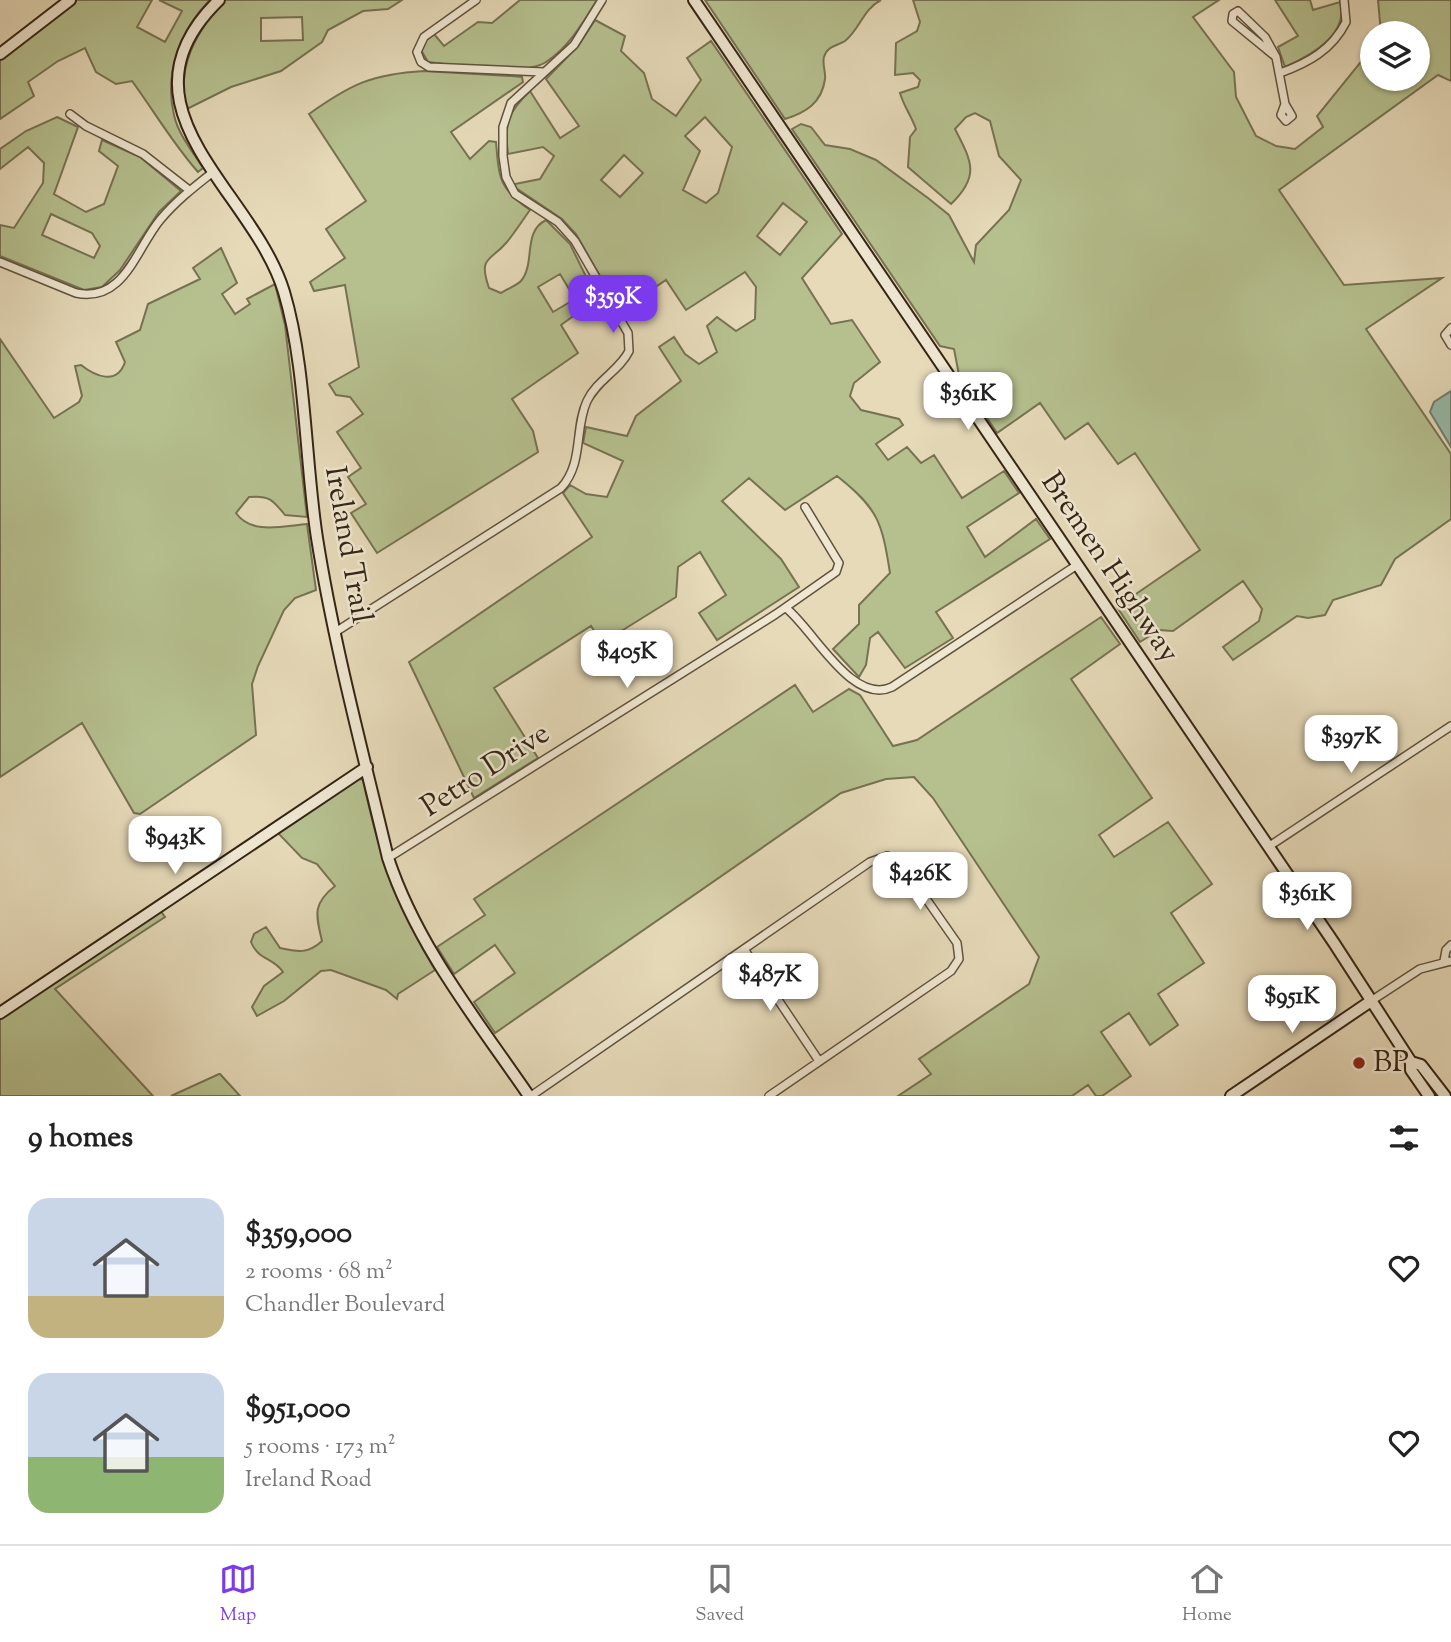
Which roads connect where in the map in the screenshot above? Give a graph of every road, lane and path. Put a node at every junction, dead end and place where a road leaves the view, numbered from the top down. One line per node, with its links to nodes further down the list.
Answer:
1 (70, 0): 7 (street)
2 (219, 0): 13 (street, Ireland Trail)
3 (476, 0): 9 (street)
4 (602, 0): 9 (street)
5 (694, 0): 19 (street, Bremen Highway)
6 (1344, 0): 10 (street)
7 (0, 54)
8 (1276, 57): 8 (street); 10 (street)
9 (545, 72): 21 (street)
10 (1280, 73): 11 (street)
11 (1285, 104)
12 (70, 114): 14 (street)
13 (213, 172): 14 (street); 21 (street, Ireland Trail)
14 (189, 191): 15 (street)
15 (0, 262)
16 (1451, 328): 17 (street)
17 (1451, 345)
18 (805, 507): 20 (street, Petro Drive)
19 (1077, 565): 20 (street); 24 (street, Bremen Highway)
20 (786, 608): 25 (street, Petro Drive)
21 (337, 631): 23 (street, Ireland Trail)
22 (1451, 726): 24 (street)
23 (367, 767): 25 (street, Ireland Trail); 30 (street)
24 (1268, 847): 29 (street, Bremen Highway)
25 (388, 858): 33 (street, Ireland Trail)
26 (1451, 945): 28 (street)
27 (744, 948): 31 (street); 31 (street); 33 (street)
28 (1448, 961): 29 (street)
29 (1371, 1001): 32 (street, Bremen Highway); 35 (street)
30 (0, 1013)
31 (819, 1061): 34 (street)
32 (1411, 1062): 36 (street, Bremen Highway); 37 (street, Bremen Highway)
33 (530, 1096)
34 (769, 1096)
35 (1231, 1096)
36 (1429, 1096)
37 (1446, 1096)

